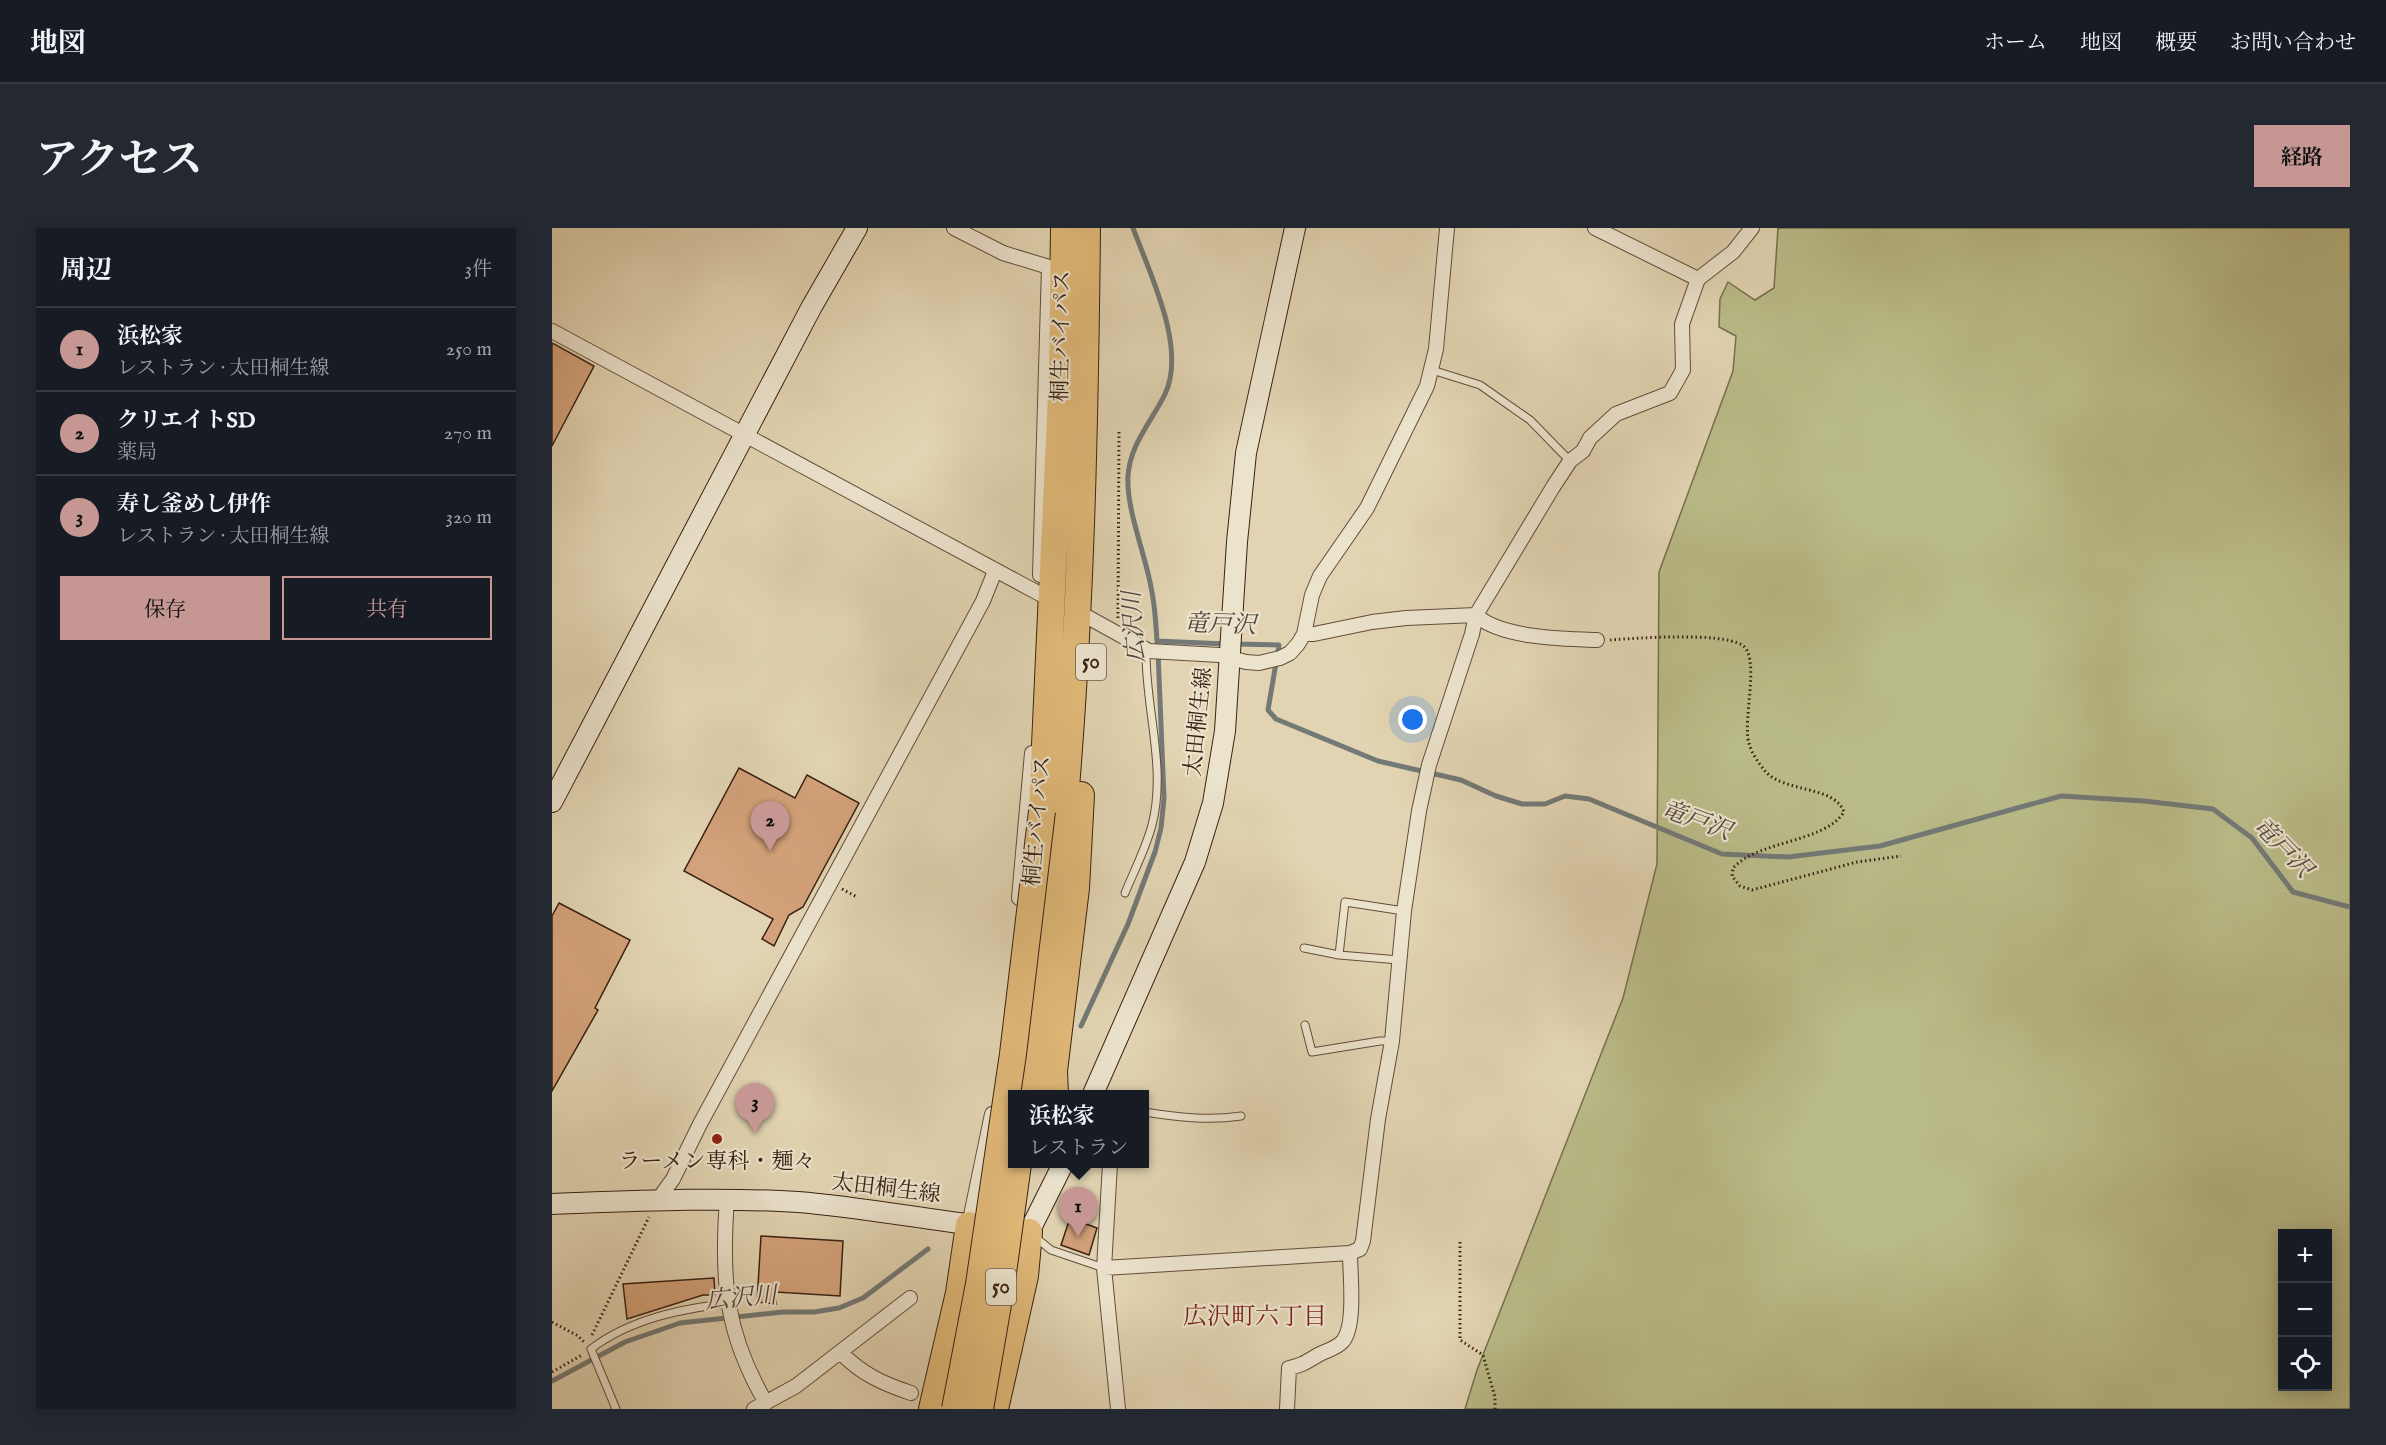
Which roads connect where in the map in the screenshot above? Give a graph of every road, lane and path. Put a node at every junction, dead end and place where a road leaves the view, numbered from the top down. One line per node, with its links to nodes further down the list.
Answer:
1 (857, 228): 16 (main road)
2 (954, 228): 11 (street)
3 (1051, 228): 11 (highway)
4 (1064, 228): 28 (highway, 桐生バイパス / 50)
5 (1087, 228): 28 (highway, 桐生バイパス / 50)
6 (1104, 228): 21 (highway, 50)
7 (1295, 228): 26 (main road, 太田桐生線)
8 (1447, 228): 14 (street)
9 (1595, 228): 12 (street)
10 (1752, 228): 12 (street)
11 (1049, 267): 19 (street)
12 (1698, 279): 17 (street)
13 (552, 331): 16 (street)
14 (1432, 370): 17 (lane); 23 (street)
15 (1119, 431): 22 (path)
16 (743, 436): 18 (street); 27 (main road)
17 (1570, 461): 20 (street)
18 (995, 571): 19 (street); 48 (street)
19 (1040, 594): 50 (street)
20 (1476, 615): 23 (street); 24 (street); 33 (street)
21 (1089, 618): 22 (street); 40 (highway, 50)
22 (1118, 634): 25 (street)
23 (1304, 634): 26 (street)
24 (1597, 640): 29 (path)
25 (1152, 651): 26 (street); 31 (lane)
26 (1230, 659): 41 (main road, 太田桐生線)
27 (552, 802)
28 (1053, 812): 39 (highway, 桐生バイパス / 50); 65 (highway, 桐生バイパス / 50, bridge)
29 (1901, 856)
30 (837, 886): 32 (path)
31 (1125, 894)
32 (857, 897)
33 (1404, 911): 35 (lane); 36 (street)
34 (1304, 948): 35 (lane)
35 (1339, 955): 36 (lane)
36 (1399, 960): 38 (street)
37 (1305, 1025): 38 (lane)
38 (1392, 1041): 53 (street)
39 (1028, 1090)
40 (1055, 1090)
41 (1094, 1090)
42 (1149, 1113): 43 (lane)
43 (1241, 1116)
44 (1017, 1168): 66 (highway, 50, bridge)
45 (1061, 1168): 51 (main road)
46 (1110, 1168): 54 (street)
47 (727, 1199): 48 (main road, 太田桐生線); 50 (main road, 太田桐生線); 56 (street)
48 (657, 1201): 49 (main road, 太田桐生線); 58 (path)
49 (552, 1204)
50 (969, 1225): 51 (main road, 太田桐生線); 64 (highway, 50)
51 (1029, 1232): 54 (lane); 67 (highway, 50)
52 (1460, 1242): 70 (path)
53 (1350, 1253): 54 (street); 69 (street)
54 (1104, 1268): 68 (street)
55 (910, 1298): 59 (street)
56 (729, 1306): 58 (lane); 62 (street)
57 (552, 1322): 58 (path)
58 (591, 1352): 60 (path); 63 (lane)
59 (840, 1352): 61 (street); 62 (street)
60 (552, 1372)
61 (911, 1393)
62 (760, 1406)
63 (616, 1409)
64 (932, 1409)
65 (955, 1409)
66 (980, 1409)
67 (995, 1409)
68 (1118, 1409)
69 (1287, 1409)
70 (1495, 1409)

